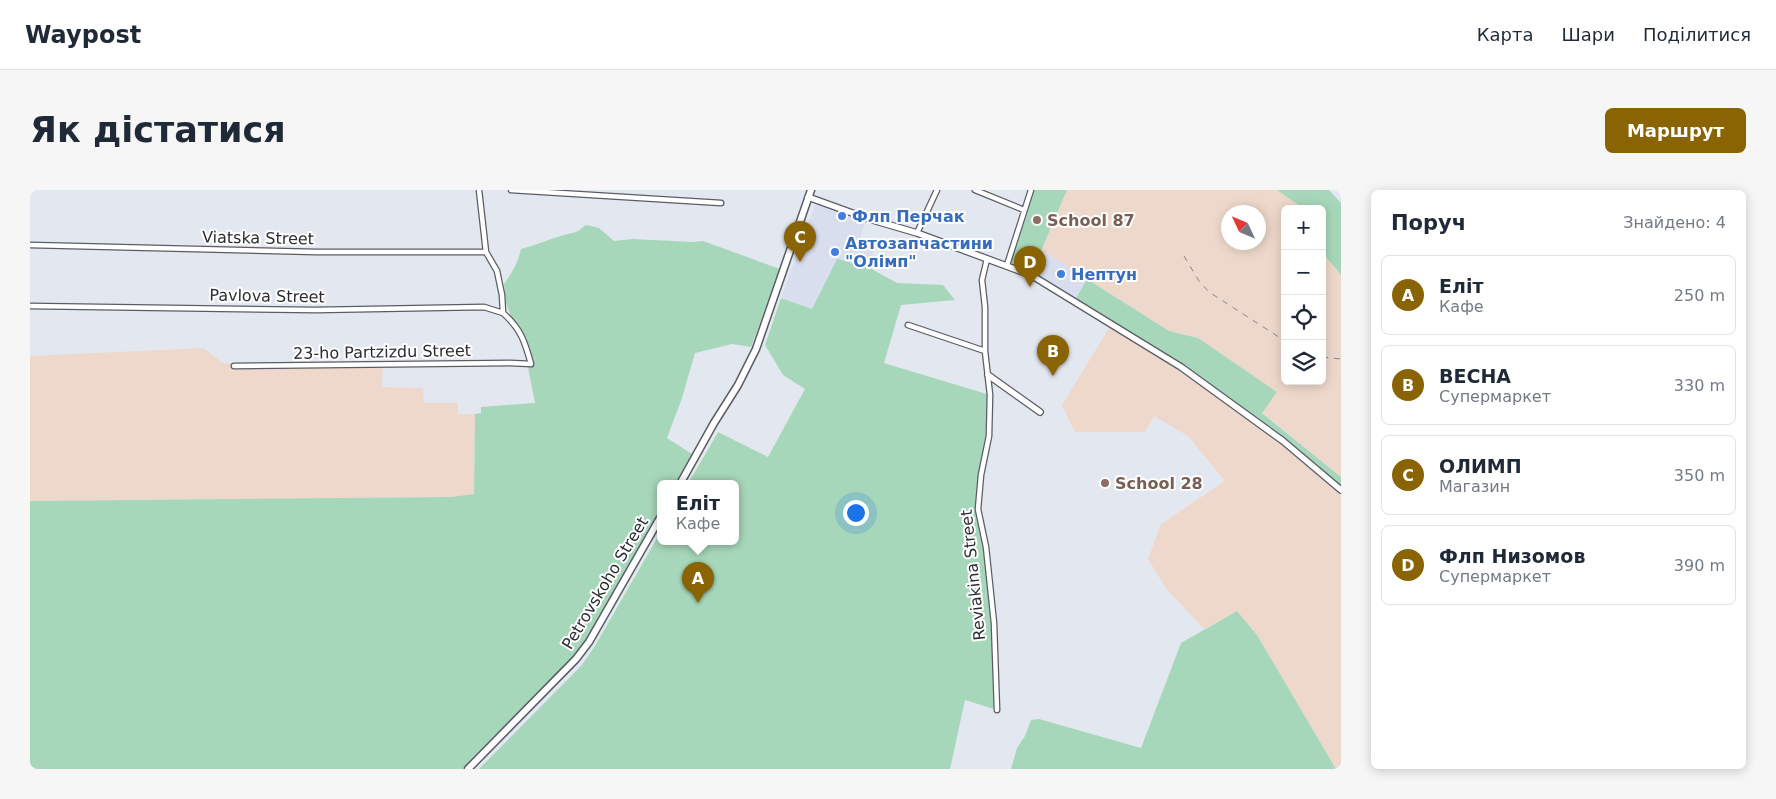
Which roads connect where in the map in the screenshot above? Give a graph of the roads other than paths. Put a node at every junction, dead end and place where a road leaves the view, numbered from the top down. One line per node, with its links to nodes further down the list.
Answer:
1 (480, 190): 11 (street)
2 (511, 190): 7 (street)
3 (937, 190): 9 (street)
4 (975, 190): 8 (street)
5 (1031, 190): 8 (street)
6 (809, 193): 9 (street); 21 (main road)
7 (720, 203)
8 (1024, 210): 13 (street)
9 (917, 233): 12 (street)
10 (30, 245): 11 (street, Viatska Street)
11 (486, 252): 15 (street)
12 (987, 259): 13 (street); 17 (street, Reviakina Street)
13 (1007, 265): 22 (street)
14 (30, 306): 15 (street, Pavlova Street)
15 (503, 314): 18 (street, 23-ho Partzizdu Street)
16 (908, 325): 17 (street)
17 (985, 351): 19 (street, Reviakina Street)
18 (234, 366)
19 (988, 375): 20 (street); 24 (street, Reviakina Street)
20 (1040, 412)
21 (682, 480)
22 (1341, 490)
23 (657, 523): 25 (main road, Petrovskoho Street)
24 (997, 710)
25 (468, 769)

